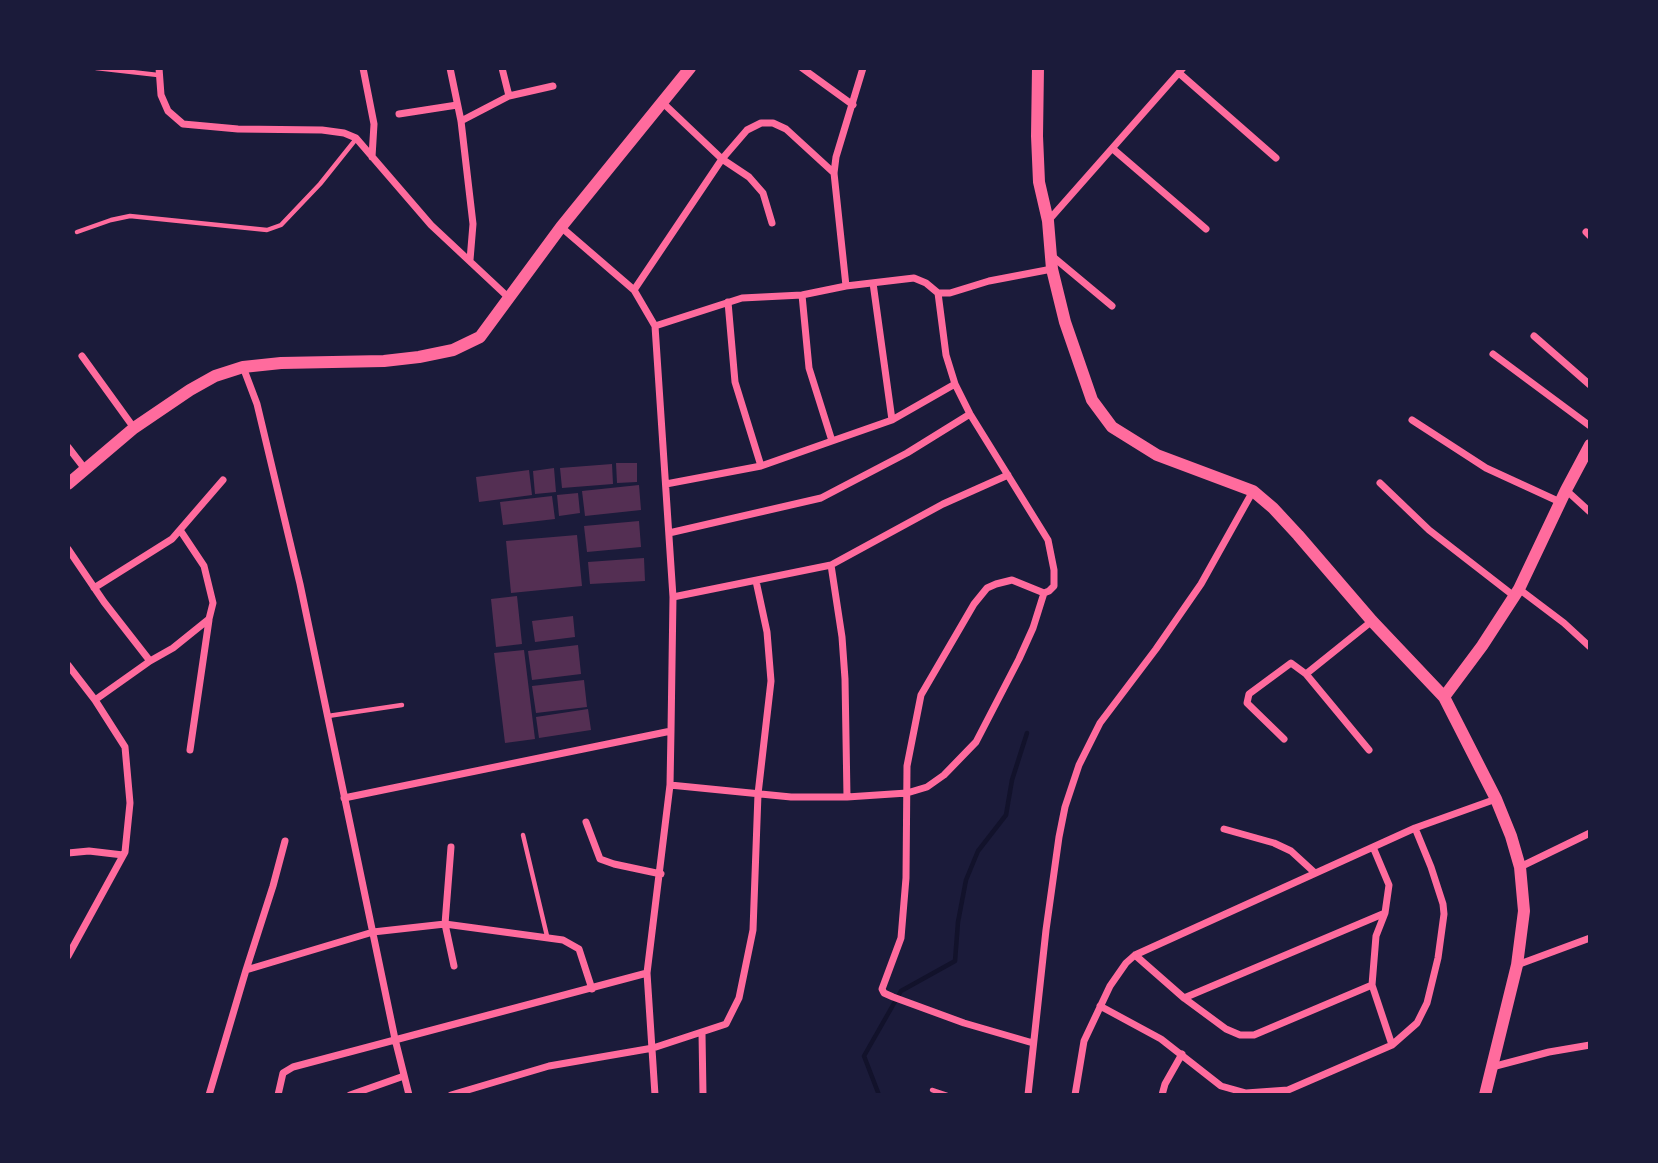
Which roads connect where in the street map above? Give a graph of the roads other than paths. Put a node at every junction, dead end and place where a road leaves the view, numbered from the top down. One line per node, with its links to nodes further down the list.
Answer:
1 (96, 68): 10 (lane)
2 (363, 68): 20 (street)
3 (450, 68): 14 (street)
4 (502, 68): 12 (street)
5 (690, 68): 13 (street)
6 (802, 68): 15 (street)
7 (863, 68): 15 (street)
8 (1038, 68): 24 (street)
9 (1181, 71): 19 (street); 21 (street)
10 (159, 72): 18 (street)
11 (553, 86): 12 (street)
12 (509, 96): 17 (street)
13 (661, 102): 22 (street); 26 (street)
14 (457, 105): 16 (street); 17 (street)
15 (852, 105): 23 (street)
16 (399, 114)
17 (461, 121): 29 (street)
18 (356, 138): 20 (street); 28 (lane)
19 (1113, 149): 24 (street); 27 (street)
20 (372, 158): 29 (street)
21 (1276, 158)
22 (722, 159): 23 (street); 25 (street); 33 (street)
23 (834, 173): 32 (street)
24 (1048, 221): 30 (street)
25 (772, 223)
26 (561, 227): 33 (street); 36 (street)
27 (1206, 229)
28 (77, 232)
29 (470, 260): 36 (street)
30 (1052, 263): 34 (street); 38 (street); 61 (street)
31 (873, 283): 32 (street); 34 (street); 48 (street)
32 (846, 286): 35 (street)
33 (634, 290): 39 (street)
34 (937, 292): 44 (street)
35 (802, 296): 37 (street); 51 (street)
36 (509, 298): 43 (street)
37 (728, 302): 39 (street); 54 (street)
38 (1112, 306)
39 (655, 326): 60 (street)
40 (1534, 336): 45 (street)
41 (1493, 354): 49 (street)
42 (82, 355): 50 (street)
43 (243, 368): 50 (street); 82 (street)
44 (955, 384): 46 (street); 48 (street)
45 (1590, 385)
46 (970, 414): 56 (street); 65 (street)
47 (1412, 419): 62 (street)
48 (892, 420): 51 (street)
49 (1590, 426)
50 (134, 428): 55 (street)
51 (832, 441): 54 (street)
52 (1590, 445): 62 (street)
53 (68, 447): 55 (street)
54 (761, 466): 60 (street)
55 (85, 468): 59 (street)
56 (1008, 475): 67 (street); 71 (street)
57 (223, 480): 64 (street)
58 (1380, 482): 70 (street)
59 (68, 484)
60 (666, 485): 65 (street)
61 (1253, 491): 74 (street); 123 (street)
62 (1563, 496): 63 (street); 70 (street)
63 (1590, 512)
64 (180, 530): 69 (street); 73 (street)
65 (669, 533): 72 (street)
66 (68, 549): 69 (street)
67 (831, 565): 68 (street); 90 (street)
68 (756, 581): 72 (street); 89 (street)
69 (94, 588): 76 (street)
70 (1516, 592): 75 (street); 79 (street)
71 (1044, 593): 88 (street); 88 (street)
72 (673, 597): 83 (street)
73 (209, 619): 76 (street); 85 (street)
74 (1372, 621): 78 (street); 79 (street)
75 (1590, 647)
76 (150, 661): 80 (street)
77 (68, 665): 80 (street)
78 (1306, 674): 84 (street); 86 (street)
79 (1444, 697): 92 (street)
80 (95, 700): 102 (street)
81 (402, 705): 82 (lane)
82 (327, 716): 91 (street)
83 (671, 730): 87 (street); 91 (street)
84 (1284, 740)
85 (190, 750)
86 (1369, 750)
87 (670, 785): 89 (street); 105 (street)
88 (907, 793): 90 (street); 123 (street)
89 (758, 794): 90 (street); 121 (street)
90 (847, 797)
91 (344, 798): 108 (street)
92 (1496, 799): 94 (street); 103 (street)
93 (586, 822): 105 (street)
94 (1415, 828): 100 (street); 124 (street)
95 (1224, 829): 104 (street)
96 (1590, 833): 103 (street)
97 (523, 835): 109 (lane)
98 (285, 841): 115 (street)
99 (451, 847): 107 (street)
100 (1373, 847): 104 (street); 106 (street)
101 (68, 853): 102 (street)
102 (123, 855): 112 (street)
103 (1520, 867): 113 (street)
104 (1315, 873): 111 (street)
105 (661, 874): 116 (street)
106 (1385, 913): 117 (street); 119 (street)
107 (445, 924): 108 (street); 109 (street); 114 (street)
108 (373, 932): 115 (street); 122 (street)
109 (547, 936): 118 (street)
110 (1590, 938): 113 (street)
111 (1135, 955): 119 (street); 120 (street)
112 (68, 956)
113 (1517, 965): 128 (street)
114 (454, 966)
115 (246, 970): 131 (street)
116 (647, 973): 118 (street); 126 (street)
117 (1372, 985): 119 (street); 124 (street)
118 (592, 989): 122 (street)
119 (1184, 998)
120 (1100, 1006): 127 (street); 140 (street)
121 (702, 1032): 126 (street); 137 (street)
122 (395, 1039): 129 (street); 132 (street)
123 (1033, 1043): 139 (street)
124 (1392, 1045): 127 (street)
125 (1590, 1045): 128 (street)
126 (653, 1048): 135 (street); 136 (street)
127 (1182, 1054): 141 (street)
128 (1492, 1067): 142 (street)
129 (404, 1076): 133 (street); 134 (street)
130 (932, 1090): 138 (lane)
131 (209, 1095)
132 (278, 1095)
133 (350, 1095)
134 (409, 1095)
135 (451, 1095)
136 (655, 1095)
137 (703, 1095)
138 (947, 1095)
139 (1028, 1095)
140 (1075, 1095)
141 (1162, 1095)
142 (1485, 1095)

